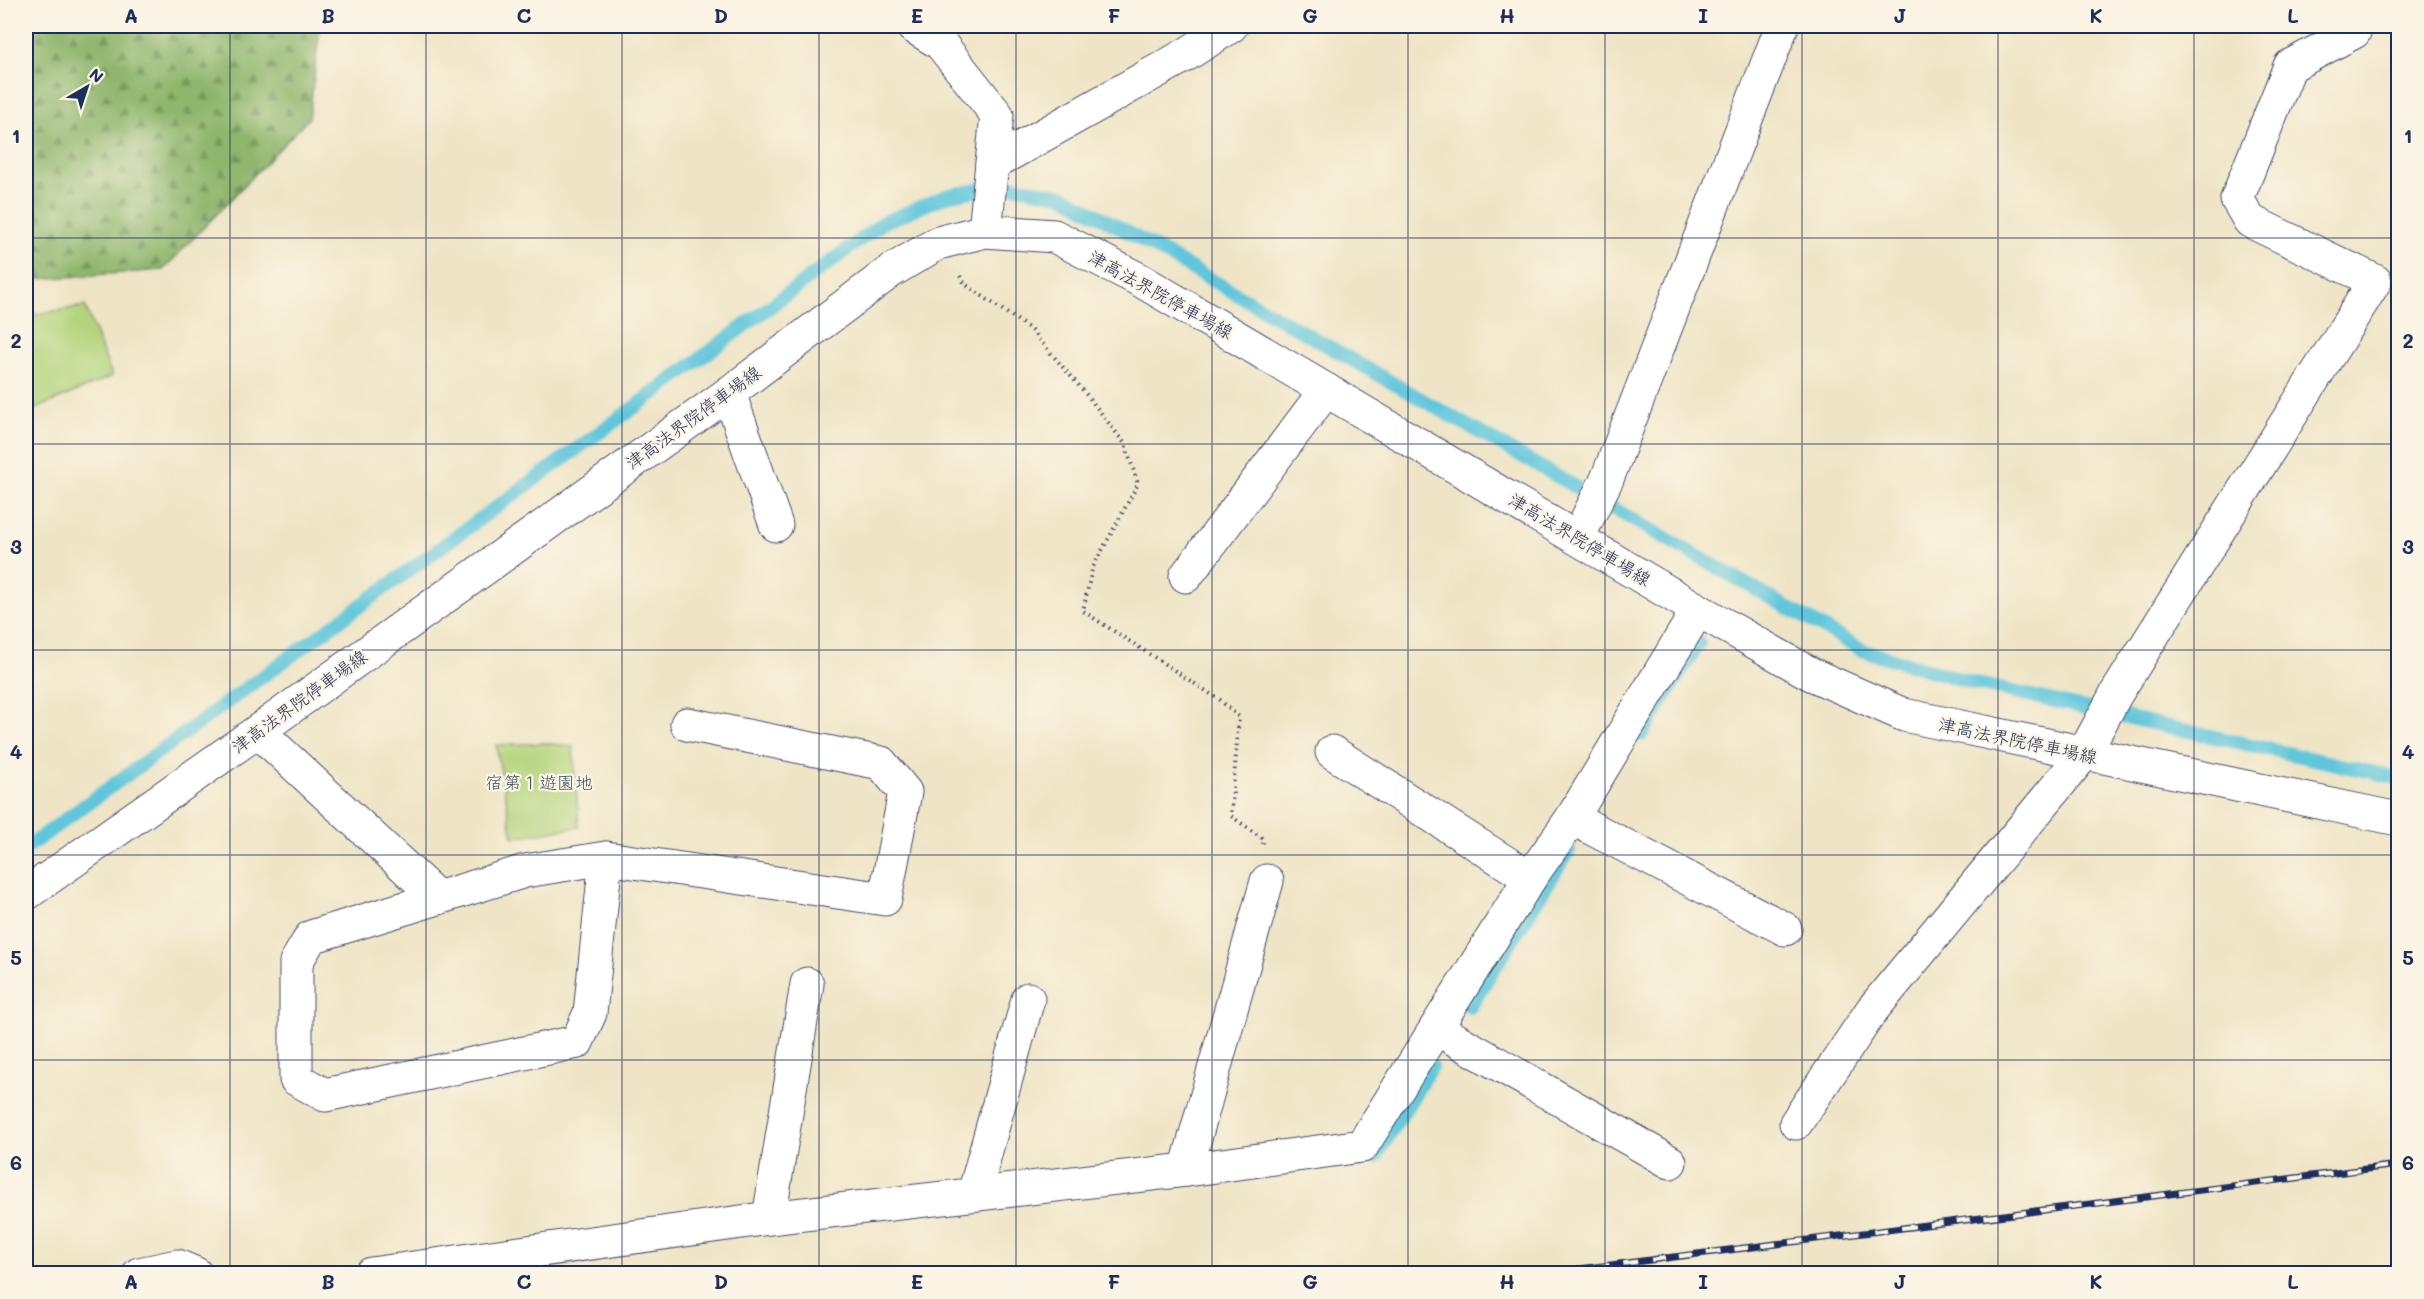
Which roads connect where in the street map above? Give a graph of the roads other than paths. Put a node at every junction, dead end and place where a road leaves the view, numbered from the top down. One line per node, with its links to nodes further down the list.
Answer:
1 (912, 26): 5 (street)
2 (1231, 26): 5 (street)
3 (1782, 26): 8 (street)
4 (2356, 26): 14 (street)
5 (989, 192): 6 (street, 津高法界院停車場線); 7 (street, 津高法界院停車場線)
6 (1326, 390): 8 (street, 津高法界院停車場線); 10 (street)
7 (729, 393): 9 (street); 13 (street, 津高法界院停車場線)
8 (1590, 512): 11 (street, 津高法界院停車場線)
9 (776, 525)
10 (1185, 576)
11 (1698, 610): 14 (street, 津高法界院停車場線); 16 (street)
12 (687, 724): 18 (street)
13 (258, 731): 21 (street, 津高法界院停車場線); 22 (street)
14 (2090, 741): 17 (street, 津高法界院停車場線); 27 (street)
15 (1332, 752): 19 (street)
16 (1572, 818): 19 (street); 23 (street)
17 (2398, 819)
18 (606, 858): 22 (street); 22 (street)
19 (1530, 878): 26 (street)
20 (1267, 881): 29 (street)
21 (26, 894)
22 (438, 898)
23 (1785, 929)
24 (807, 984): 31 (street)
25 (1028, 999): 30 (street)
26 (1437, 1029): 28 (street); 29 (street)
27 (1796, 1123)
28 (1670, 1161)
29 (1186, 1170): 30 (street)
30 (974, 1194): 31 (street)
31 (770, 1218): 34 (street)
32 (139, 1274): 33 (street)
33 (196, 1274)
34 (370, 1274)

